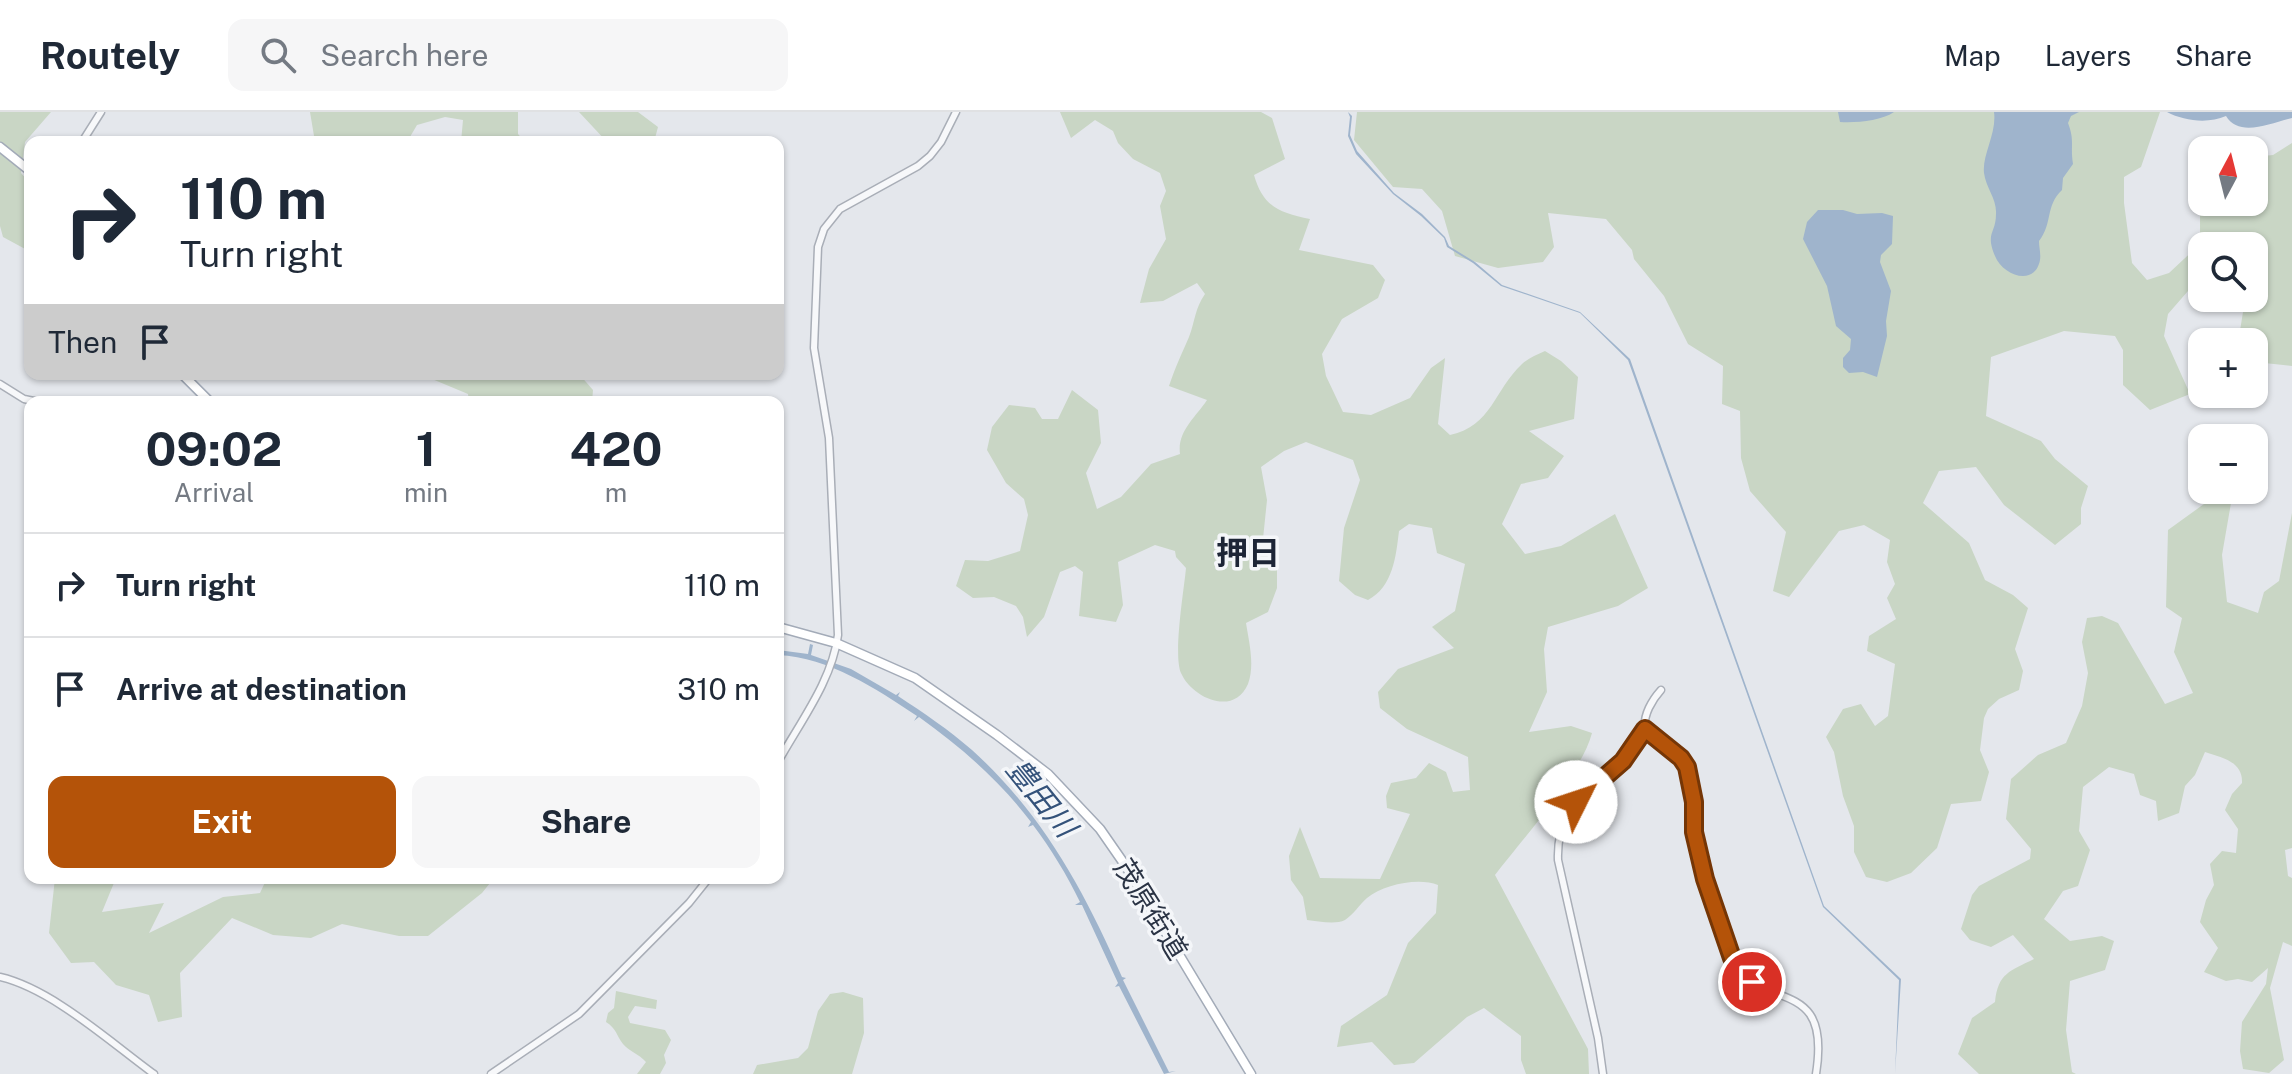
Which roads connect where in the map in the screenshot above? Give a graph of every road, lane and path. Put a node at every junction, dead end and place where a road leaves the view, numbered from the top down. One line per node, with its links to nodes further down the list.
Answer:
1 (101, 112): 3 (street)
2 (956, 112): 11 (street)
3 (86, 136)
4 (0, 147): 5 (main road)
5 (24, 166)
6 (188, 380): 8 (main road)
7 (0, 384): 9 (street)
8 (204, 396)
9 (24, 399)
10 (784, 629): 11 (main road, 茂原街道)
11 (836, 648): 14 (street); 19 (main road, 茂原街道)
12 (1661, 690): 13 (street)
13 (1645, 729): 20 (street); 21 (street)
14 (784, 751)
15 (704, 884): 18 (street)
16 (0, 977): 17 (street)
17 (154, 1074)
18 (491, 1074)
19 (1251, 1074)
20 (1603, 1074)
21 (1816, 1074)

